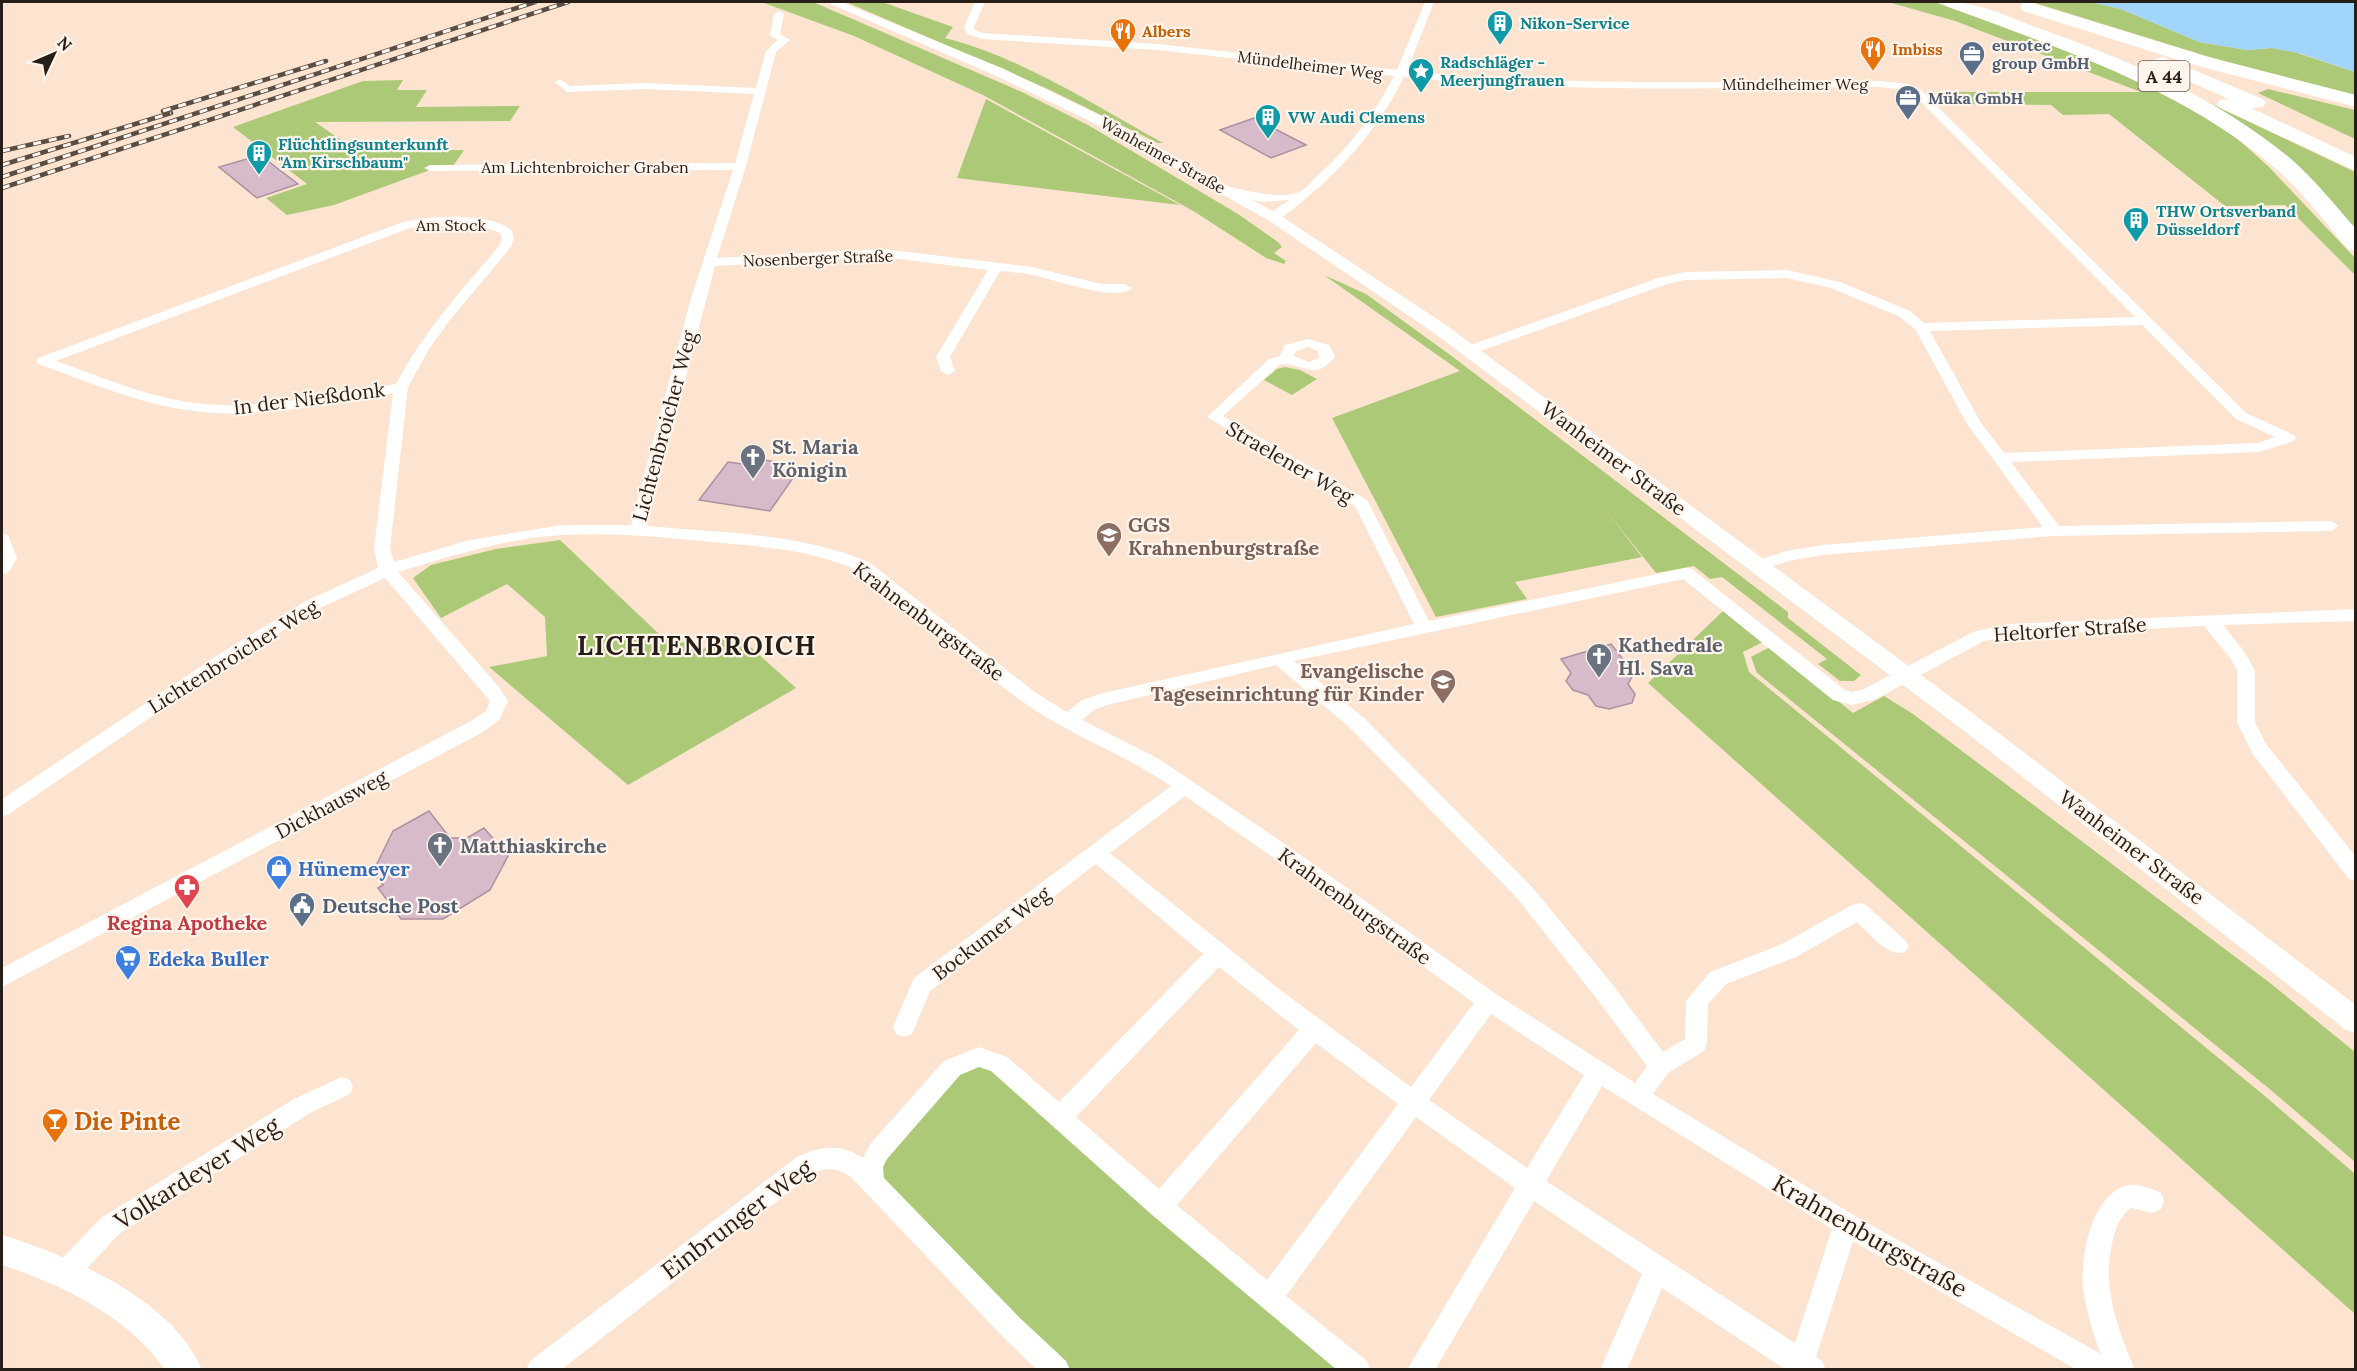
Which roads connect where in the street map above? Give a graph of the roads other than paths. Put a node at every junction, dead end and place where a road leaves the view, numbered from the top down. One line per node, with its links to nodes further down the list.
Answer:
1 (832, 2): 19 (street, Wanheimer Straße)
2 (980, 2): 9 (street, Mündelheimer Weg)
3 (1430, 2): 9 (street)
4 (1952, 2): 22 (highway)
5 (1966, 2): 16 (highway, A 44)
6 (2000, 2): 15 (highway, A 44)
7 (2011, 2): 14 (highway)
8 (779, 14): 13 (street, Lichtenbroicher Weg)
9 (1400, 75): 12 (street, Mündelheimer Weg); 20 (street)
10 (1917, 76): 12 (street)
11 (560, 82): 13 (street)
12 (1907, 87): 26 (street)
13 (761, 91): 17 (street, Lichtenbroicher Weg)
14 (2355, 101)
15 (2355, 150)
16 (2355, 165)
17 (740, 166): 18 (street, Am Lichtenbroicher Graben); 23 (street, Lichtenbroicher Weg)
18 (430, 168)
19 (1226, 190): 20 (street); 21 (street, Wanheimer Straße)
20 (1303, 195): 21 (street)
21 (1273, 217): 28 (street, Wanheimer Straße)
22 (2355, 244)
23 (710, 262): 24 (street, Nosenberger Straße); 35 (street, Lichtenbroicher Weg)
24 (997, 266): 25 (street, Nosenberger Straße); 31 (street)
25 (1125, 288)
26 (2146, 321): 27 (street); 33 (street)
27 (1922, 327): 28 (street); 33 (street)
28 (1470, 350): 38 (street, Wanheimer Straße)
29 (1288, 358): 43 (street, Straelener Weg)
30 (43, 361): 32 (street, In der Nießdonk); 32 (street, Am Stock)
31 (948, 371)
32 (401, 387): 40 (street, Am Stock)
33 (2000, 458): 36 (street)
34 (2331, 526): 36 (street)
35 (638, 530): 40 (street, Lichtenbroicher Weg); 46 (street, Krahnenburgstraße)
36 (2054, 531): 38 (street)
37 (2, 539): 39 (street)
38 (1757, 566): 45 (street, Wanheimer Straße)
39 (2, 569)
40 (387, 570): 48 (street, Lichtenbroicher Weg); 53 (street, Dickhausweg)
41 (2355, 615): 42 (street, Heltorfer Straße)
42 (2209, 620): 45 (street, Heltorfer Straße); 50 (street)
43 (1424, 627): 44 (street); 45 (street)
44 (1280, 658): 46 (street); 58 (street)
45 (1906, 676): 55 (street, Wanheimer Straße)
46 (1068, 721): 47 (street, Krahnenburgstraße)
47 (1185, 786): 49 (street, Bockumer Weg); 54 (street, Krahnenburgstraße)
48 (2, 809)
49 (1096, 853): 52 (street); 56 (street, Bockumer Weg)
50 (2355, 873)
51 (1898, 946): 58 (street)
52 (1217, 954): 57 (street); 63 (street)
53 (2, 978)
54 (1488, 1001): 59 (street, Krahnenburgstraße); 62 (street)
55 (2355, 1021)
56 (904, 1027)
57 (1314, 1029): 62 (street); 67 (street)
58 (1660, 1066): 61 (street)
59 (1598, 1072): 61 (street, Krahnenburgstraße); 65 (street)
60 (342, 1087): 71 (street, Volkardeyer Weg)
61 (1638, 1097): 68 (street, Krahnenburgstraße)
62 (1413, 1103): 65 (street); 72 (street)
63 (1059, 1118): 64 (street); 67 (street)
64 (872, 1184): 75 (street, Einbrunger Weg); 76 (street, Einbrunger Weg)
65 (1531, 1184): 70 (street); 78 (street)
66 (2152, 1201): 81 (street)
67 (1160, 1206): 72 (street)
68 (1846, 1224): 73 (street); 80 (street, Krahnenburgstraße)
69 (2, 1250): 71 (street)
70 (1658, 1268): 73 (street); 79 (street)
71 (64, 1275): 74 (street)
72 (1269, 1298): 77 (street)
73 (1805, 1367)
74 (186, 1370)
75 (539, 1370)
76 (1057, 1370)
77 (1358, 1370)
78 (1419, 1370)
79 (1613, 1370)
80 (2103, 1370)
81 (2122, 1370)

